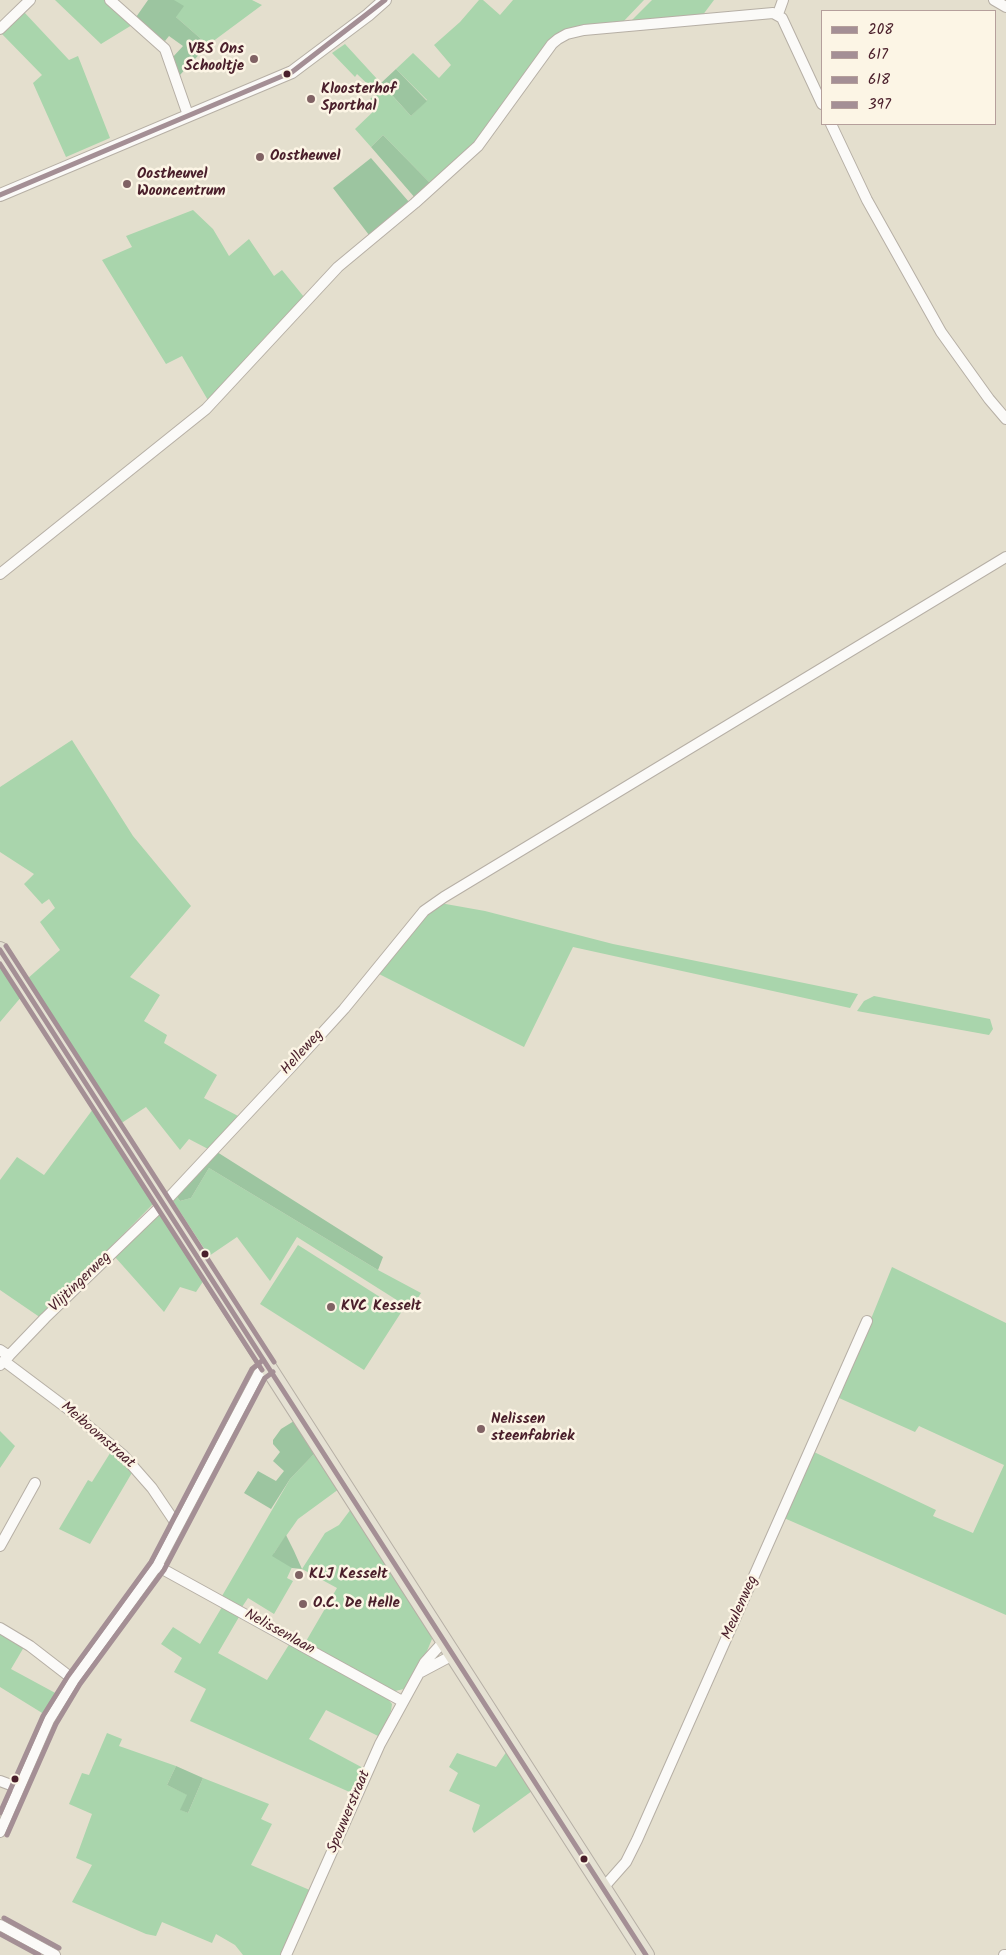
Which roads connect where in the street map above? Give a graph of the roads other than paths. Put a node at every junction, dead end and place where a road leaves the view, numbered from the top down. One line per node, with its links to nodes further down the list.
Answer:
1 (30, 0): 8 (street)
2 (110, 0): 10 (street)
3 (385, 0): 10 (street)
4 (783, 0): 7 (street)
5 (994, 0): 6 (street)
6 (1006, 7)
7 (778, 14): 9 (street); 15 (street)
8 (0, 29)
9 (821, 102)
10 (188, 115): 12 (street)
11 (831, 125): 13 (street)
12 (0, 195)
13 (1006, 419)
14 (1006, 557): 17 (street, Helleweg)
15 (0, 574)
16 (0, 950): 17 (main road)
17 (163, 1204): 19 (street, Vlijtingerweg); 20 (main road)
18 (867, 1321): 34 (street, Meulenweg)
19 (3, 1358): 22 (street, Meiboomstraat)
20 (268, 1366): 22 (street); 26 (main road)
21 (35, 1483): 23 (street)
22 (177, 1525): 24 (street)
23 (0, 1546)
24 (157, 1566): 29 (street); 30 (street, Nelissenlaan)
25 (0, 1628): 29 (street)
26 (444, 1641): 27 (main road); 28 (street, Spouwerstraat)
27 (453, 1656): 28 (street); 34 (main road)
28 (421, 1672): 30 (street, Spouwerstraat)
29 (74, 1680): 32 (street)
30 (402, 1701): 37 (street, Spouwerstraat)
31 (0, 1781): 32 (street)
32 (19, 1788): 33 (street)
33 (0, 1832)
34 (603, 1888): 38 (main road)
35 (0, 1925): 36 (street)
36 (55, 1955)
37 (286, 1955)
38 (646, 1955)

